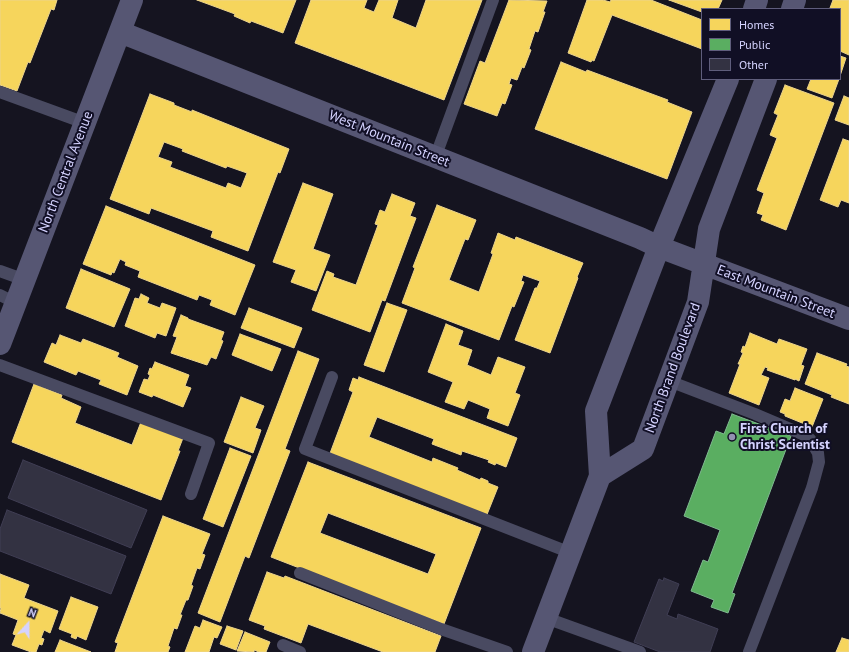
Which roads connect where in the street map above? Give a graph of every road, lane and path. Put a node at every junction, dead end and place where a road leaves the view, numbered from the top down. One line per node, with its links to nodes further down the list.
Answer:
1 (132, 0): 3 (street, North Central Avenue)
2 (493, 0): 8 (lane)
3 (120, 32): 7 (street, North Central Avenue); 8 (street, West Mountain Street)
4 (728, 80): 9 (street)
5 (766, 80): 10 (street, North Brand Boulevard)
6 (0, 92): 7 (lane)
7 (85, 123): 12 (street, North Central Avenue)
8 (435, 158): 9 (street, West Mountain Street)
9 (659, 247): 10 (street, West Mountain Street); 19 (street)
10 (704, 264): 14 (street, East Mountain Street); 18 (street, North Brand Boulevard)
11 (0, 271): 12 (lane)
12 (25, 280): 13 (street, North Central Avenue)
13 (8, 299): 15 (street, North Central Avenue)
14 (849, 319)
15 (0, 344)
16 (0, 365): 20 (lane)
17 (332, 377): 21 (lane)
18 (669, 381): 19 (street, North Brand Boulevard); 29 (lane)
19 (600, 476): 21 (street)
20 (191, 494)
21 (571, 553): 23 (street)
22 (300, 573): 26 (lane)
23 (546, 618): 27 (street); 28 (lane)
24 (283, 645): 25 (lane)
25 (300, 652)
26 (507, 652)
27 (533, 652)
28 (640, 652)
29 (749, 652)

